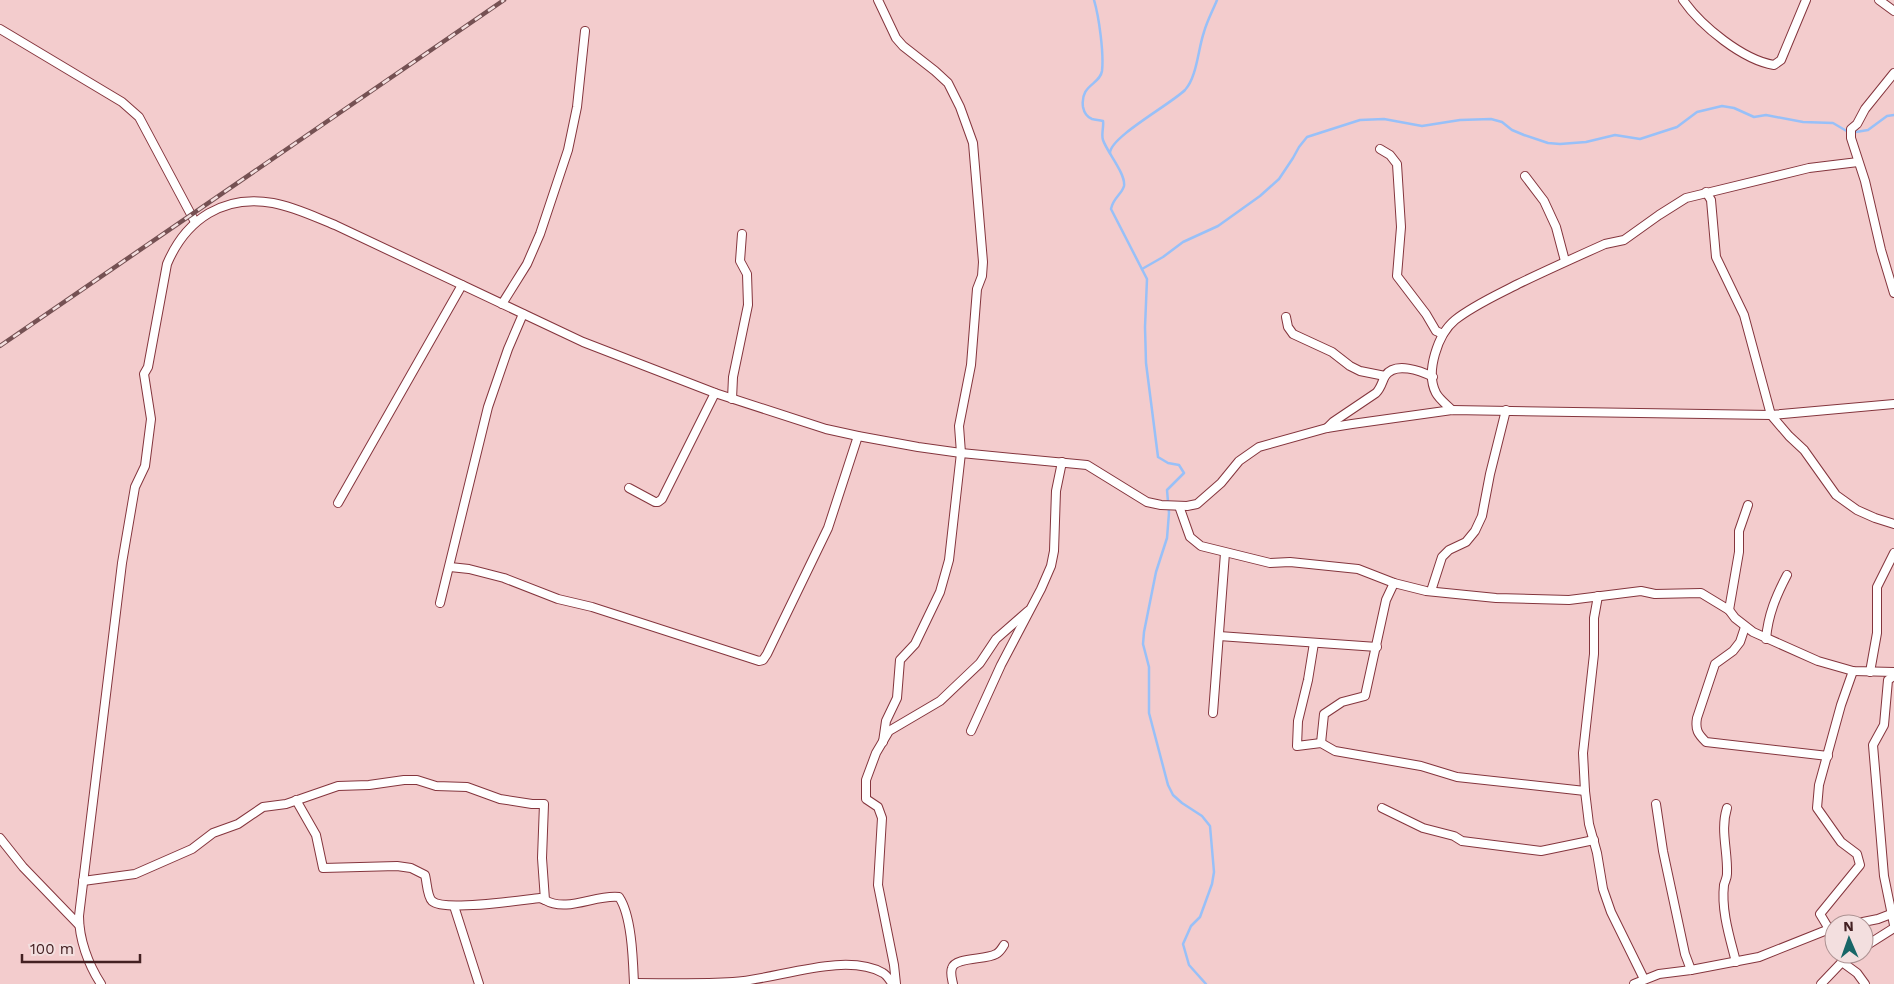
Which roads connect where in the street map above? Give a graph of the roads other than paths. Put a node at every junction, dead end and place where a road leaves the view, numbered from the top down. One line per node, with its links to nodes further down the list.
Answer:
1 (878, 0): 32 (street)
2 (1683, 0): 3 (street)
3 (1806, 0)
4 (1879, 0): 5 (street)
5 (1894, 11)
6 (0, 28): 13 (street)
7 (585, 31): 18 (street)
8 (1894, 73): 10 (street)
9 (1380, 149): 21 (street)
10 (1858, 162): 12 (street); 17 (street)
11 (1525, 176): 15 (street)
12 (1706, 192): 15 (street); 29 (street)
13 (195, 222): 16 (street); 70 (street)
14 (742, 234): 25 (street)
15 (1566, 261): 21 (street)
16 (462, 285): 18 (street); 35 (street)
17 (1894, 293)
18 (502, 304): 19 (street)
19 (523, 314): 24 (street); 41 (street)
20 (1286, 316): 22 (street)
21 (1443, 334): 23 (street)
22 (1385, 376): 23 (street); 30 (street)
23 (1433, 377): 27 (street)
24 (715, 393): 25 (street); 34 (street)
25 (732, 399): 31 (street)
26 (1894, 404): 29 (street)
27 (1452, 410): 28 (street); 30 (street)
28 (1506, 410): 29 (street); 44 (street)
29 (1771, 415): 38 (street)
30 (1327, 428): 36 (street)
31 (858, 436): 32 (street); 41 (street)
32 (961, 453): 33 (street); 60 (street)
33 (1062, 462): 36 (street); 48 (street)
34 (629, 488)
35 (338, 503)
36 (1175, 505): 39 (street)
37 (1748, 505): 47 (street)
38 (1894, 524)
39 (1225, 552): 43 (street); 50 (street)
40 (1894, 553): 55 (street)
41 (450, 567): 46 (street)
42 (1787, 575): 51 (street)
43 (1394, 583): 44 (street); 53 (street)
44 (1431, 592): 45 (street)
45 (1598, 596): 47 (street); 63 (street)
46 (440, 603)
47 (1729, 610): 49 (street)
48 (1028, 611): 59 (street); 60 (street)
49 (1745, 627): 51 (street); 62 (street)
50 (1219, 636): 52 (street); 58 (street)
51 (1766, 639): 54 (street)
52 (1314, 643): 53 (street); 61 (street)
53 (1377, 647): 61 (street)
54 (1853, 671): 55 (street); 62 (street)
55 (1870, 672): 56 (street)
56 (1894, 672)
57 (1894, 676): 73 (street)
58 (1213, 713)
59 (971, 731)
60 (883, 742): 89 (street)
61 (1321, 743): 63 (street)
62 (1828, 756): 74 (street)
63 (1585, 791): 69 (street)
64 (296, 800): 70 (street); 71 (street); 72 (street)
65 (1656, 804): 84 (street)
66 (1382, 808): 69 (street)
67 (1727, 808): 81 (street)
68 (0, 838): 76 (street)
69 (1594, 840): 85 (street)
70 (83, 881): 76 (street)
71 (545, 900): 72 (street); 88 (street)
72 (454, 906): 87 (street)
73 (1891, 914): 75 (street); 77 (street)
74 (1824, 919)
75 (1874, 920)
76 (79, 925): 86 (street)
77 (1894, 927): 79 (street)
78 (1824, 931): 81 (street)
79 (1874, 940)
80 (1004, 945): 90 (street)
81 (1736, 962): 84 (street)
82 (1840, 964): 92 (street)
83 (1845, 964): 93 (street)
84 (1691, 970): 85 (street)
85 (1644, 979): 91 (street)
86 (100, 984)
87 (479, 984)
88 (634, 984): 89 (street)
89 (895, 984)
90 (953, 984)
91 (1634, 984)
92 (1821, 984)
93 (1865, 984)

